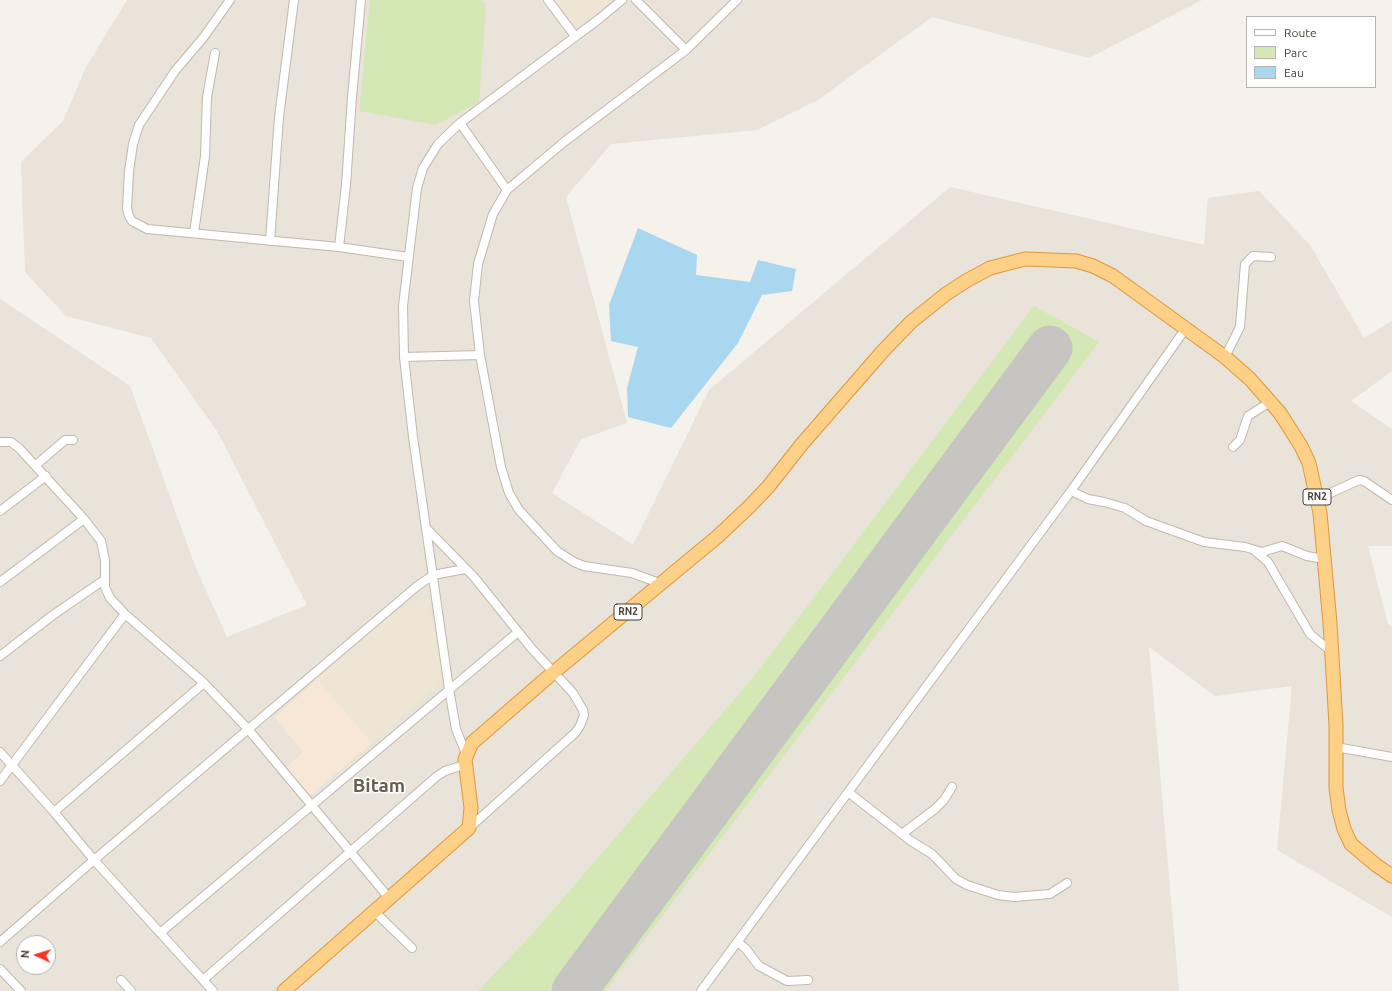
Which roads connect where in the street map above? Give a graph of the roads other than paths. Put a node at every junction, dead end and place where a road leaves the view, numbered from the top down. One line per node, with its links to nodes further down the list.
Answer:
1 (230, 0): 13 (street)
2 (294, 0): 14 (street)
3 (361, 0): 15 (street)
4 (548, 0): 8 (street)
5 (622, 0): 8 (street)
6 (636, 0): 9 (street)
7 (737, 0): 9 (street)
8 (575, 36): 11 (street)
9 (686, 50): 12 (street)
10 (215, 53): 13 (street)
11 (460, 123): 12 (street); 16 (street)
12 (507, 190): 19 (street)
13 (194, 233): 14 (street)
14 (270, 241): 15 (street)
15 (339, 247): 16 (street)
16 (408, 257): 20 (street)
17 (1270, 257): 21 (street)
18 (1186, 328): 21 (highway, RN2); 28 (street); 40 (highway, RN2)
19 (480, 355): 20 (street); 40 (street)
20 (404, 357): 33 (street)
21 (1226, 357): 22 (highway, RN2)
22 (1270, 402): 25 (street); 29 (highway, RN2)
23 (74, 440): 26 (street)
24 (0, 442): 26 (street)
25 (1232, 447)
26 (36, 465): 27 (street)
27 (46, 476): 31 (street); 32 (street)
28 (1071, 491): 34 (street); 56 (street)
29 (1317, 499): 30 (street); 35 (highway, RN2)
30 (1392, 500)
31 (0, 511)
32 (84, 519): 38 (street); 39 (street)
33 (427, 529): 36 (street); 37 (street)
34 (1254, 550): 35 (street); 43 (street)
35 (1324, 559): 43 (highway, RN2)
36 (465, 569): 37 (street); 42 (street)
37 (433, 575): 47 (street); 48 (street)
38 (104, 580): 41 (street); 44 (street)
39 (0, 582)
40 (662, 584): 45 (highway, RN2)
41 (125, 614): 46 (street); 53 (street)
42 (518, 632): 45 (street); 47 (street)
43 (1332, 652): 49 (highway, RN2)
44 (0, 656)
45 (553, 673): 52 (highway, RN2); 59 (street)
46 (204, 683): 48 (street); 58 (street)
47 (449, 689): 52 (street); 57 (street)
48 (248, 729): 57 (street); 62 (street)
49 (1336, 748): 51 (street); 63 (highway, RN2)
50 (0, 752): 53 (street)
51 (1392, 756)
52 (465, 759): 59 (highway); 61 (street)
53 (13, 766): 54 (street); 58 (street)
54 (0, 781)
55 (952, 787): 60 (street)
56 (848, 792): 60 (street); 69 (street)
57 (310, 806): 61 (street); 67 (street)
58 (54, 812): 62 (street)
59 (469, 828): 65 (highway)
60 (902, 834): 64 (street)
61 (351, 852): 65 (street); 73 (street)
62 (94, 860): 67 (street); 68 (street)
63 (1392, 876)
64 (1067, 883)
65 (388, 898): 66 (highway)
66 (374, 911): 70 (street); 78 (highway)
67 (160, 933): 73 (street)
68 (0, 942)
69 (738, 942): 74 (street); 79 (street)
70 (412, 948)
71 (0, 969): 75 (street)
72 (121, 980): 76 (street)
73 (203, 980): 77 (street)
74 (808, 980)
75 (21, 991)
76 (131, 991)
77 (213, 991)
78 (284, 991)
79 (701, 991)

